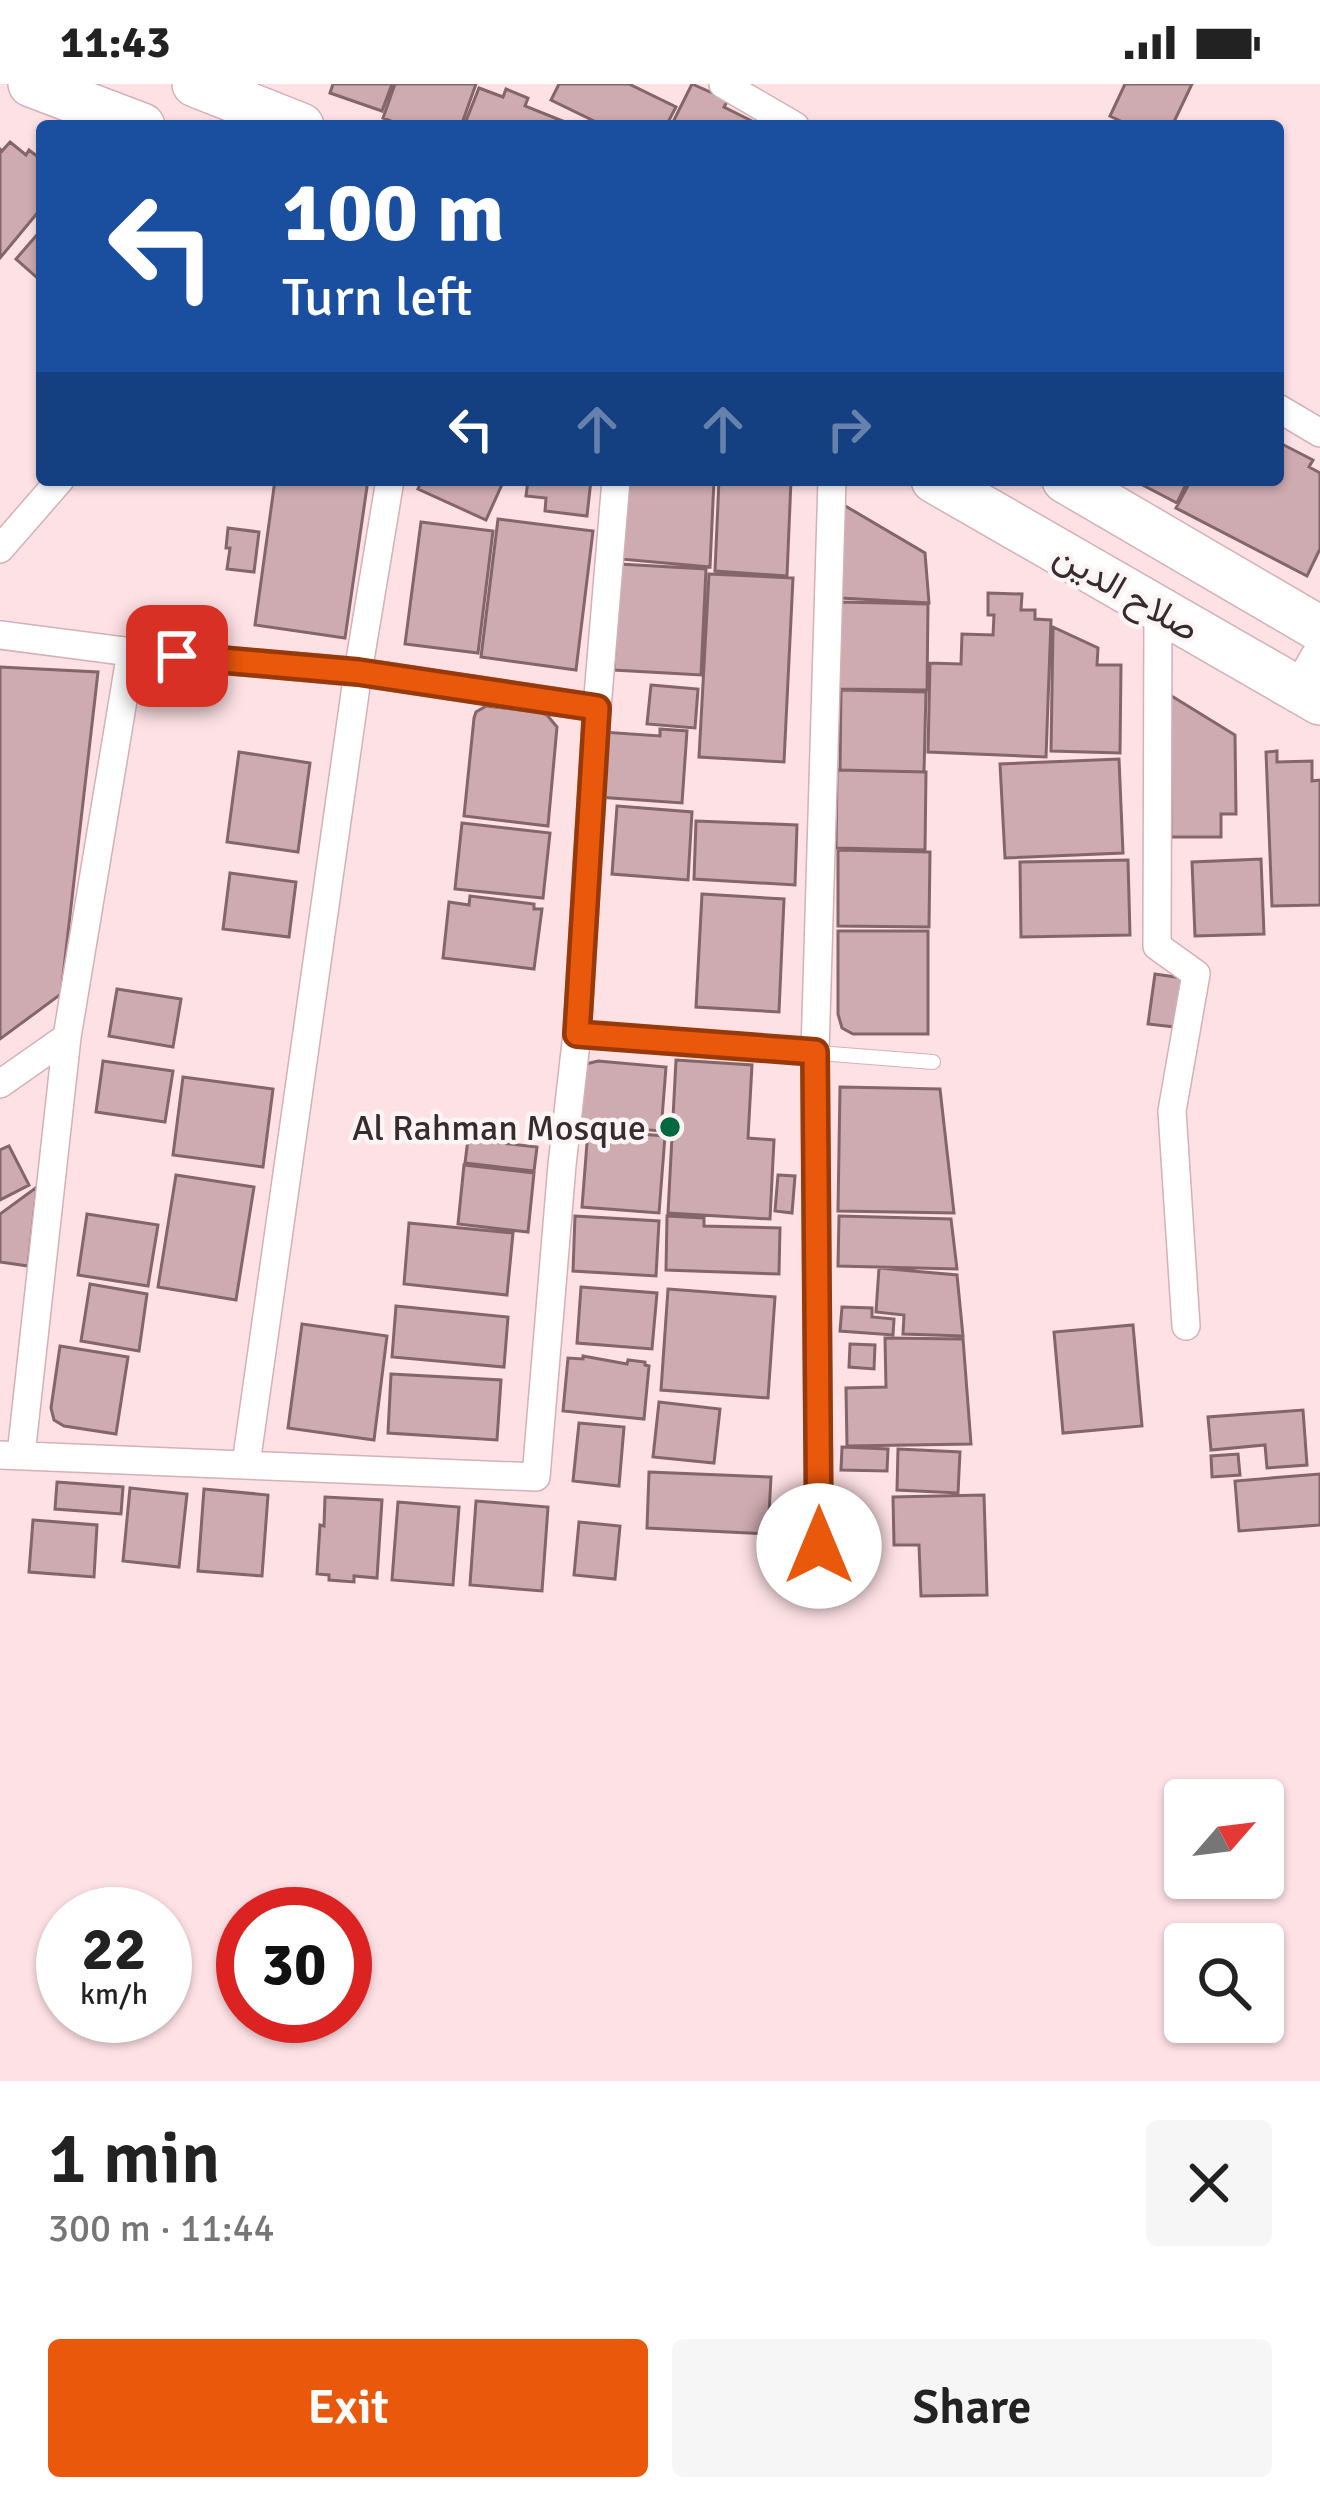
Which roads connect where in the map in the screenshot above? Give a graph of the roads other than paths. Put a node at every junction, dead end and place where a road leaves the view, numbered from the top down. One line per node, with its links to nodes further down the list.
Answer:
1 (32, 84): 4 (highway)
2 (195, 84): 5 (highway)
3 (723, 84): 6 (street)
4 (126, 120)
5 (286, 120)
6 (785, 120)
7 (1284, 412): 8 (street)
8 (1320, 433)
9 (55, 486): 15 (street)
10 (389, 486): 20 (street)
11 (616, 486): 22 (street)
12 (832, 486): 25 (street)
13 (944, 486): 16 (highway, صلاح الدين)
14 (1074, 486): 17 (highway, صلاح الدين)
15 (0, 549)
16 (1158, 609): 21 (highway, صلاح الدين); 28 (street)
17 (1320, 628)
18 (0, 634): 19 (street)
19 (131, 652): 20 (street); 24 (street)
20 (358, 672): 22 (street); 30 (street)
21 (1314, 685)
22 (597, 708): 23 (street)
23 (577, 1034): 25 (lane); 30 (street)
24 (67, 1037): 27 (street); 29 (street)
25 (815, 1052): 26 (lane); 31 (street)
26 (933, 1062)
27 (0, 1084)
28 (1186, 1326)
29 (10, 1455): 30 (street)
30 (246, 1464)
31 (819, 1546)

